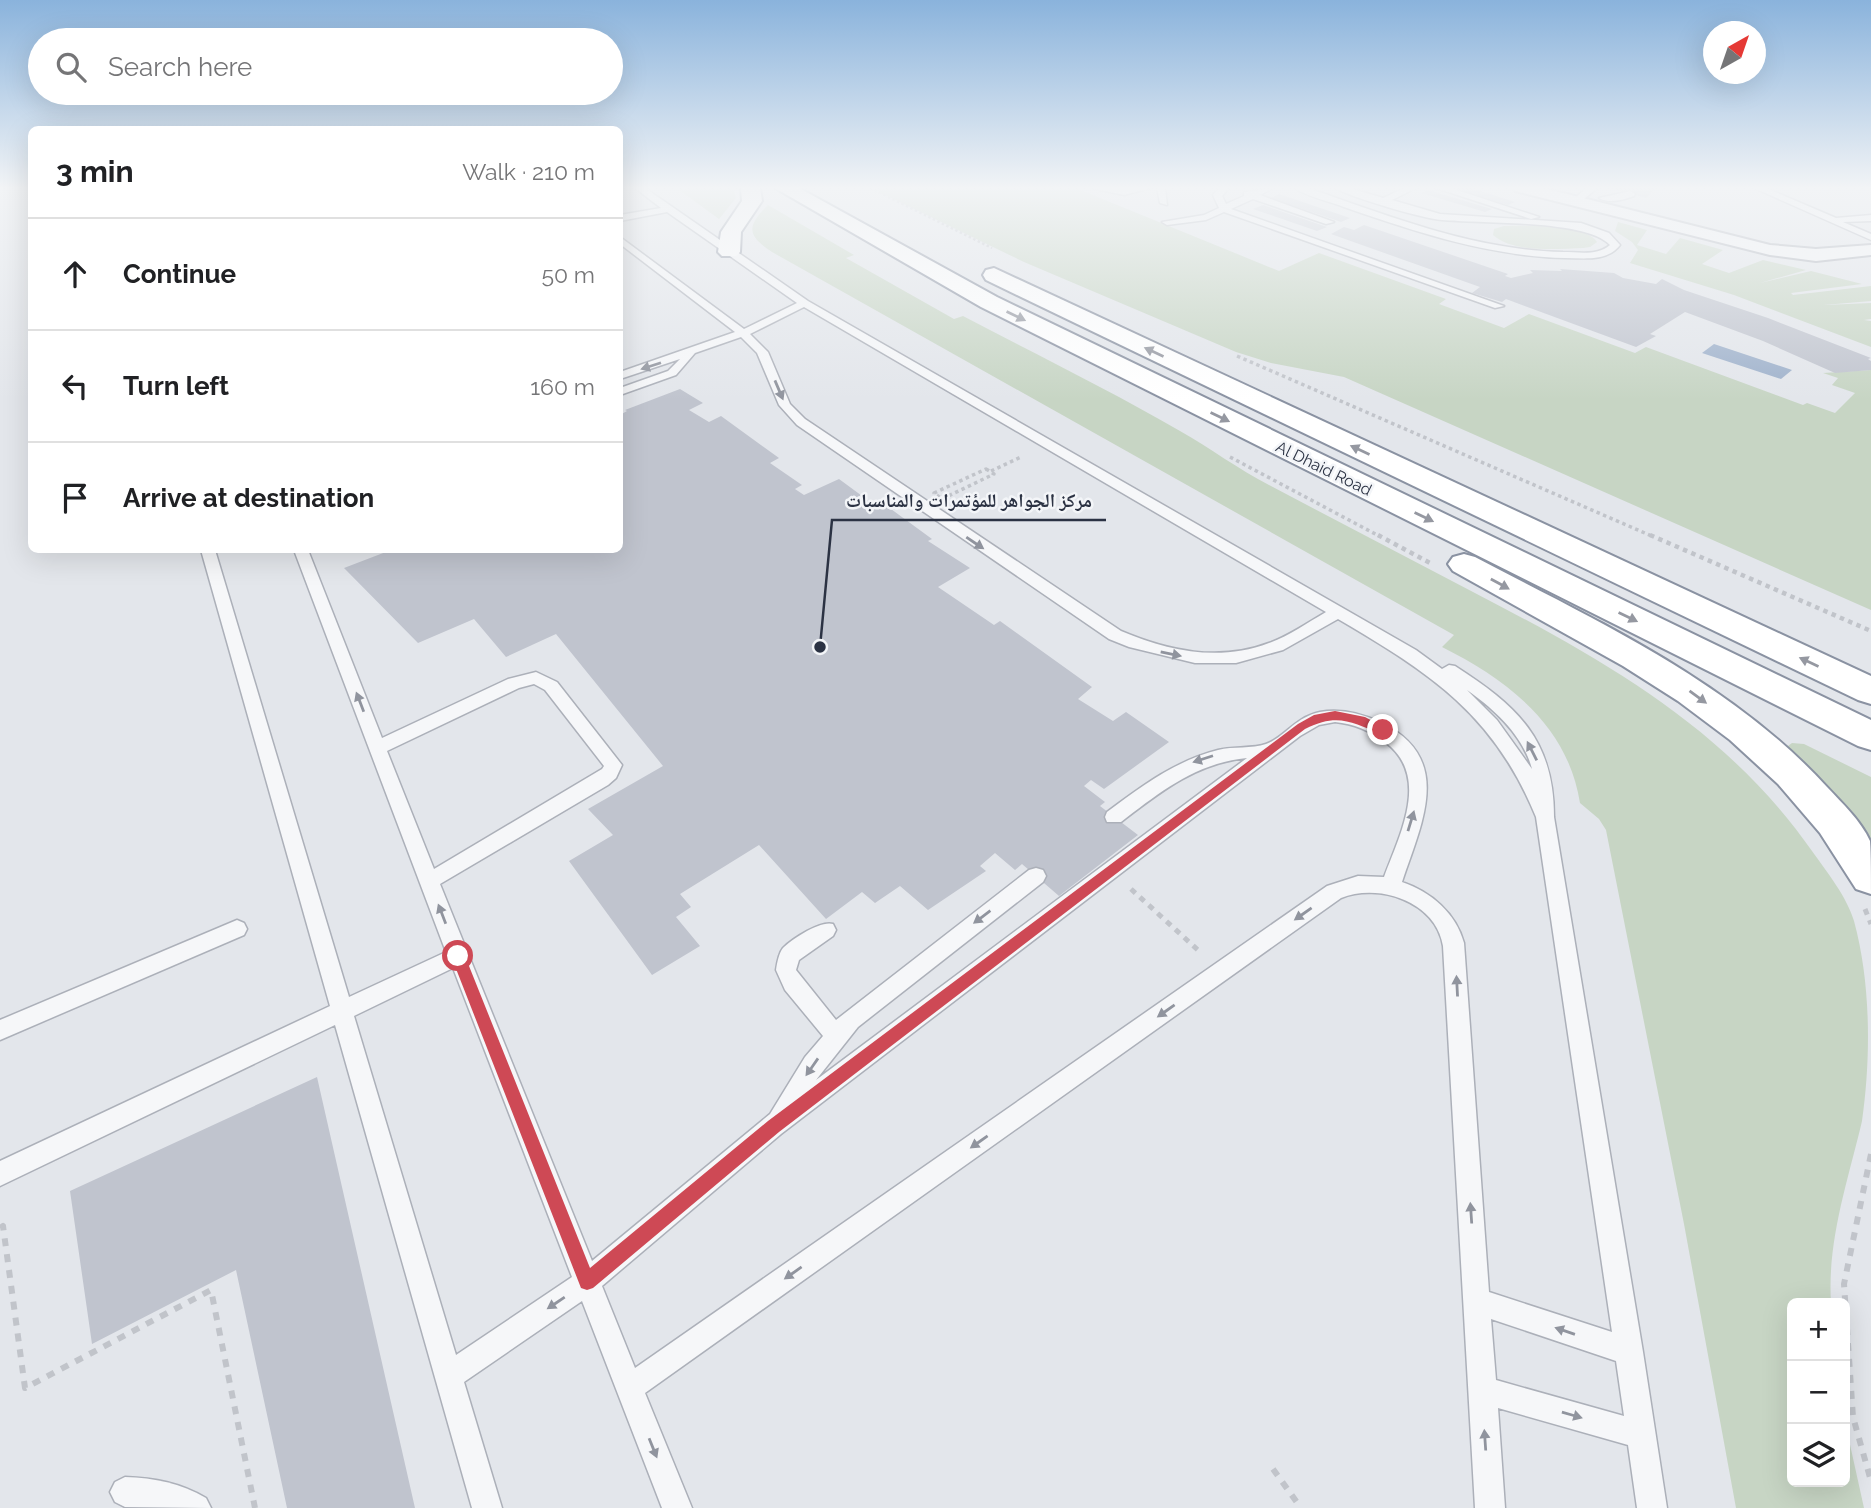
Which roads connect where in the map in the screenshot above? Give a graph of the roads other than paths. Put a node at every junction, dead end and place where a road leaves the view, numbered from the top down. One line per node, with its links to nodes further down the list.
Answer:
1 (644, 258): 8 (lane)
2 (738, 258): 6 (lane)
3 (911, 258): 12 (highway, Al Dhaid Road, one-way to 12)
4 (964, 258): 13 (highway, Al Dhaid Road, one-way to 4)
5 (1364, 258): 7 (lane)
6 (804, 303): 8 (lane); 16 (lane)
7 (1499, 306)
8 (743, 333): 9 (lane); 16 (lane, one-way to 16)
9 (692, 352): 10 (lane, one-way to 10); 11 (lane)
10 (623, 375)
11 (623, 391)
12 (1254, 434): 19 (highway, Al Dhaid Road, one-way to 19); 26 (highway, one-way to 26)
13 (1464, 500): 17 (highway); 18 (highway, Al Dhaid Road, one-way to 13)
14 (209, 553): 30 (lane)
15 (302, 553): 20 (lane, one-way to 15)
16 (1338, 612): 37 (lane)
17 (1871, 663)
18 (1871, 691)
19 (1871, 736)
20 (377, 748): 24 (lane); 24 (lane)
21 (1270, 750): 22 (lane, one-way to 22); 25 (lane, one-way to 21); 33 (lane)
22 (1114, 817)
23 (1037, 876): 32 (lane, one-way to 32)
24 (429, 881): 29 (lane, one-way to 24)
25 (1391, 886): 36 (lane, one-way to 25); 39 (lane, one-way to 39)
26 (1867, 890)
27 (237, 929): 31 (lane)
28 (826, 930): 32 (lane)
29 (458, 956): 30 (lane); 35 (lane)
30 (343, 1013): 34 (lane); 38 (lane)
31 (0, 1030)
32 (836, 1036): 33 (lane, one-way to 33)
33 (773, 1126): 35 (lane)
34 (0, 1174)
35 (587, 1282): 38 (lane, one-way to 38); 39 (lane)
36 (1477, 1301): 37 (lane, one-way to 36); 40 (lane)
37 (1630, 1352): 41 (lane)
38 (448, 1377): 44 (lane)
39 (629, 1388): 45 (lane, one-way to 45)
40 (1482, 1390): 41 (lane, one-way to 41); 46 (lane, one-way to 40)
41 (1642, 1435): 47 (lane)
42 (125, 1492): 43 (lane)
43 (196, 1508)
44 (487, 1508)
45 (677, 1508)
46 (1490, 1508)
47 (1652, 1508)

